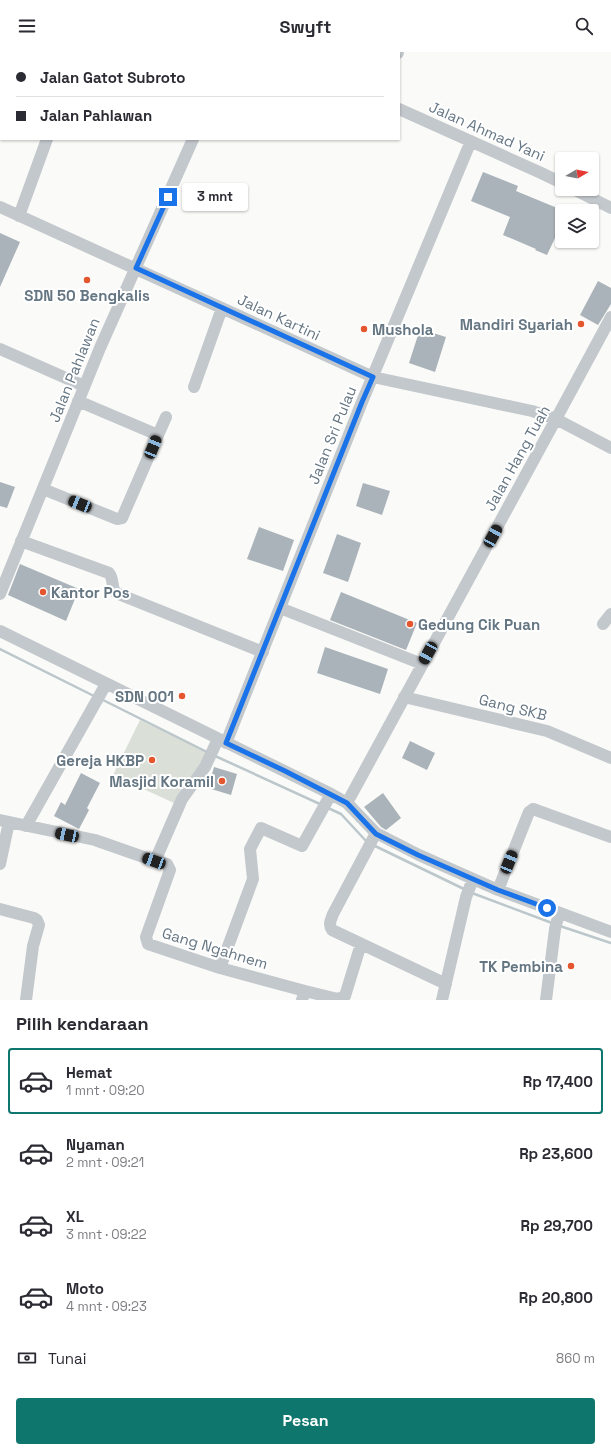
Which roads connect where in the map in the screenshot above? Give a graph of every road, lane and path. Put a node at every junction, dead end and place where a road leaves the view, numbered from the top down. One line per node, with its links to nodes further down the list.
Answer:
1 (400, 109): 4 (street, Jalan Ahmad Yani)
2 (47, 140): 9 (street)
3 (193, 140): 10 (street, Jalan Pahlawan)
4 (471, 141): 5 (street, Jalan Ahmad Yani); 14 (street, Jalan Sri Pulau)
5 (555, 180)
6 (587, 196): 8 (street)
7 (0, 207): 9 (street, Jalan Kartini)
8 (611, 208)
9 (19, 216): 10 (street, Jalan Kartini)
10 (136, 268): 11 (street, Jalan Kartini); 15 (street, Jalan Pahlawan)
11 (222, 308): 14 (street, Jalan Kartini); 16 (street)
12 (611, 316): 19 (street, Jalan Hang Tuah)
13 (0, 349): 15 (street)
14 (373, 377): 19 (street, Jalan Kartini); 25 (street, Jalan Sri Pulau)
15 (84, 386): 17 (street, Jalan Pahlawan)
16 (194, 387)
17 (78, 401): 20 (street); 22 (street, Jalan Pahlawan)
18 (166, 418): 20 (street)
19 (556, 419): 21 (street, Jalan Kartini); 30 (street, Jalan Hang Tuah)
20 (158, 435): 22 (street)
21 (611, 448)
22 (42, 489): 23 (street, Jalan Pahlawan)
23 (21, 541): 24 (street, Jalan Pahlawan); 29 (street)
24 (0, 594)
25 (280, 608): 29 (street, Jalan Sri Pulau); 30 (street)
26 (611, 614): 27 (street)
27 (602, 624)
28 (0, 631): 31 (street)
29 (263, 652): 33 (street, Jalan Sri Pulau)
30 (422, 664): 32 (street, Jalan Hang Tuah)
31 (104, 687): 33 (street); 38 (street)
32 (404, 697): 34 (street, Gang SKB); 36 (street, Jalan Hang Tuah)
33 (220, 743): 35 (street); 41 (street, Jalan Sri Pulau)
34 (611, 758)
35 (329, 797): 36 (street); 49 (street)
36 (347, 803): 40 (street)
37 (4, 821): 38 (street, Gang Ngahnem); 42 (street)
38 (26, 826): 41 (street, Gang Ngahnem)
39 (611, 837): 44 (street)
40 (374, 839): 43 (street); 48 (street)
41 (154, 861): 49 (street, Gang Ngahnem)
42 (0, 864)
43 (472, 880): 44 (street); 50 (street)
44 (498, 890): 46 (street)
45 (0, 909): 52 (street)
46 (558, 915): 47 (street); 54 (street)
47 (611, 932)
48 (361, 944): 50 (street); 51 (street, Gang Ngahnem)
49 (220, 968): 51 (street, Gang Ngahnem)
50 (446, 984): 53 (street)
51 (303, 996)
52 (26, 1000)
53 (442, 1000)
54 (546, 1000)

